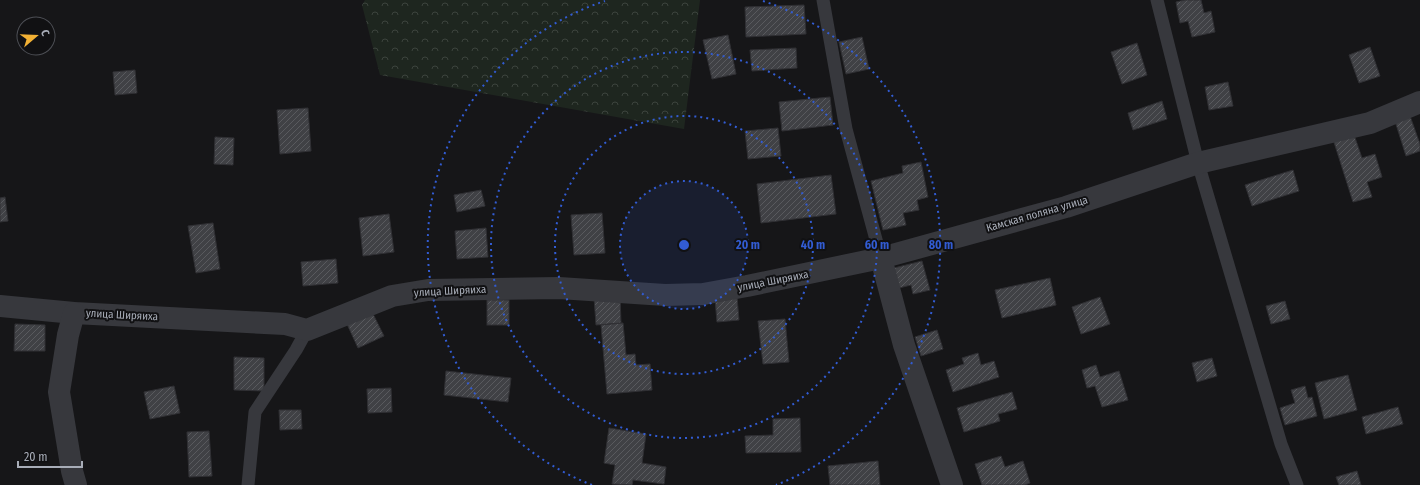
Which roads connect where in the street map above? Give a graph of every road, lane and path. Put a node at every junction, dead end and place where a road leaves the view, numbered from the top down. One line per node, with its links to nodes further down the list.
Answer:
1 (823, 0): 5 (lane)
2 (1157, 0): 4 (lane)
3 (1420, 102): 4 (street, Камская поляна улица)
4 (1198, 163): 5 (street, Камская поляна улица); 12 (lane)
5 (881, 258): 8 (street, улица Ширяиха); 11 (street)
6 (0, 306): 7 (street, улица Ширяиха)
7 (74, 313): 8 (street, улица Ширяиха); 9 (street)
8 (307, 330): 10 (lane)
9 (76, 485)
10 (248, 485)
11 (952, 485)
12 (1297, 485)

